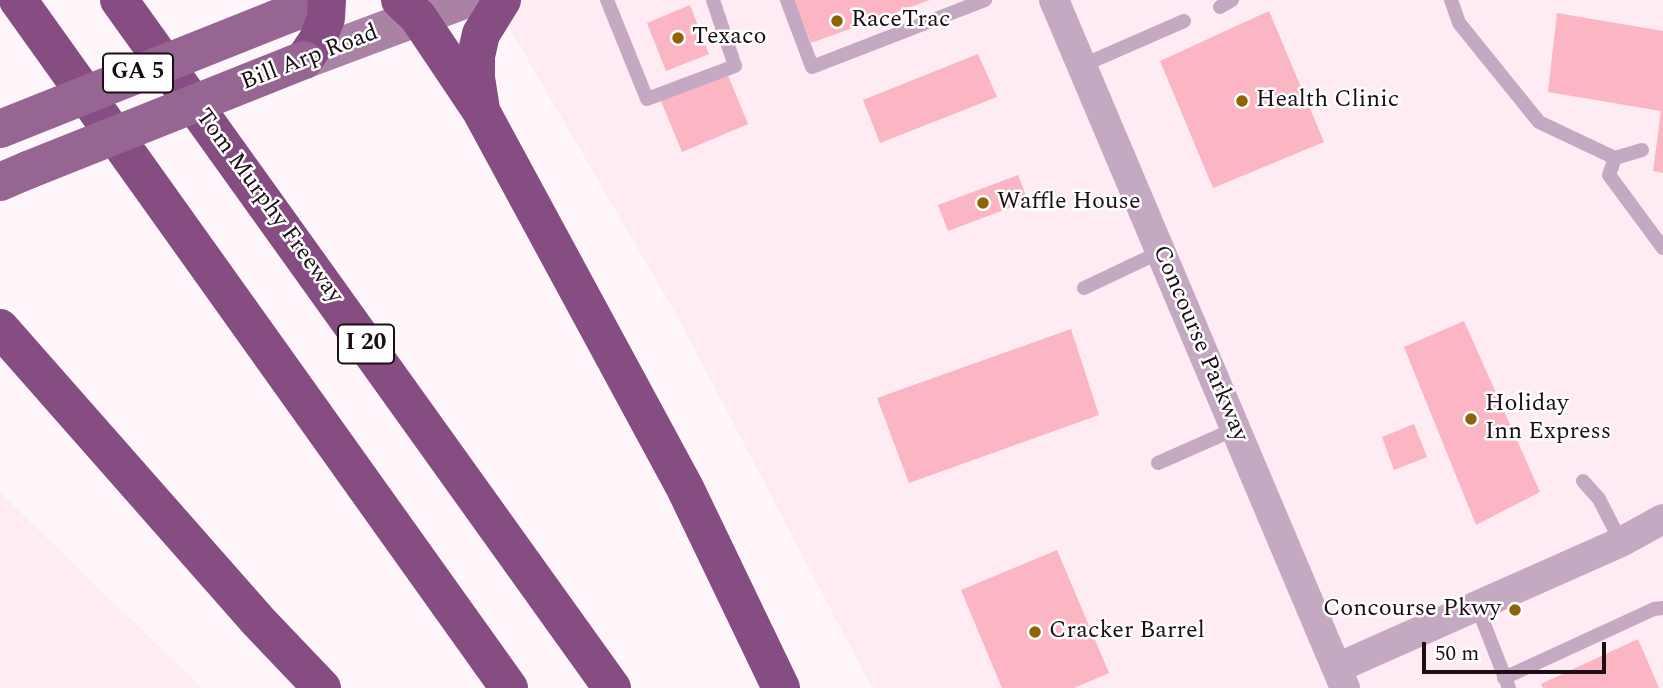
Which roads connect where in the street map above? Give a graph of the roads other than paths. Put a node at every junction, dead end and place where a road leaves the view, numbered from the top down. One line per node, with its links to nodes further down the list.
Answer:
1 (18, 0): 35 (highway)
2 (119, 0): 36 (highway, Tom Murphy Freeway / I 20)
3 (326, 0): 14 (highway); 17 (main road, Bill Arp Road / GA 5, bridge)
4 (464, 0): 12 (main road, Bill Arp Road / GA 5)
5 (502, 0): 16 (highway)
6 (607, 0): 7 (lane)
7 (713, 0)
8 (787, 0): 9 (lane)
9 (985, 0)
10 (1451, 0): 19 (lane)
11 (1059, 2): 15 (street, Concourse Parkway)
12 (409, 9): 14 (main road, Bill Arp Road / GA 5); 16 (highway)
13 (1184, 21): 15 (lane)
14 (304, 60): 20 (main road, Bill Arp Road / GA 5, bridge)
15 (1081, 66): 22 (street, Concourse Parkway)
16 (481, 111): 37 (highway)
17 (0, 129)
18 (1642, 150): 19 (lane)
19 (1615, 158): 21 (lane)
20 (14, 176)
21 (1663, 248)
22 (1160, 252): 23 (lane); 25 (street, Concourse Parkway)
23 (1084, 288)
24 (0, 328): 34 (highway)
25 (1236, 429): 26 (lane); 32 (street, Concourse Parkway)
26 (1158, 463)
27 (1583, 481): 29 (lane)
28 (1663, 519): 29 (street)
29 (1621, 542): 30 (street)
30 (1477, 606): 32 (street); 33 (lane)
31 (1663, 608): 33 (lane)
32 (1341, 678)
33 (1507, 683)
34 (321, 688)
35 (509, 688)
36 (612, 688)
37 (781, 688)

